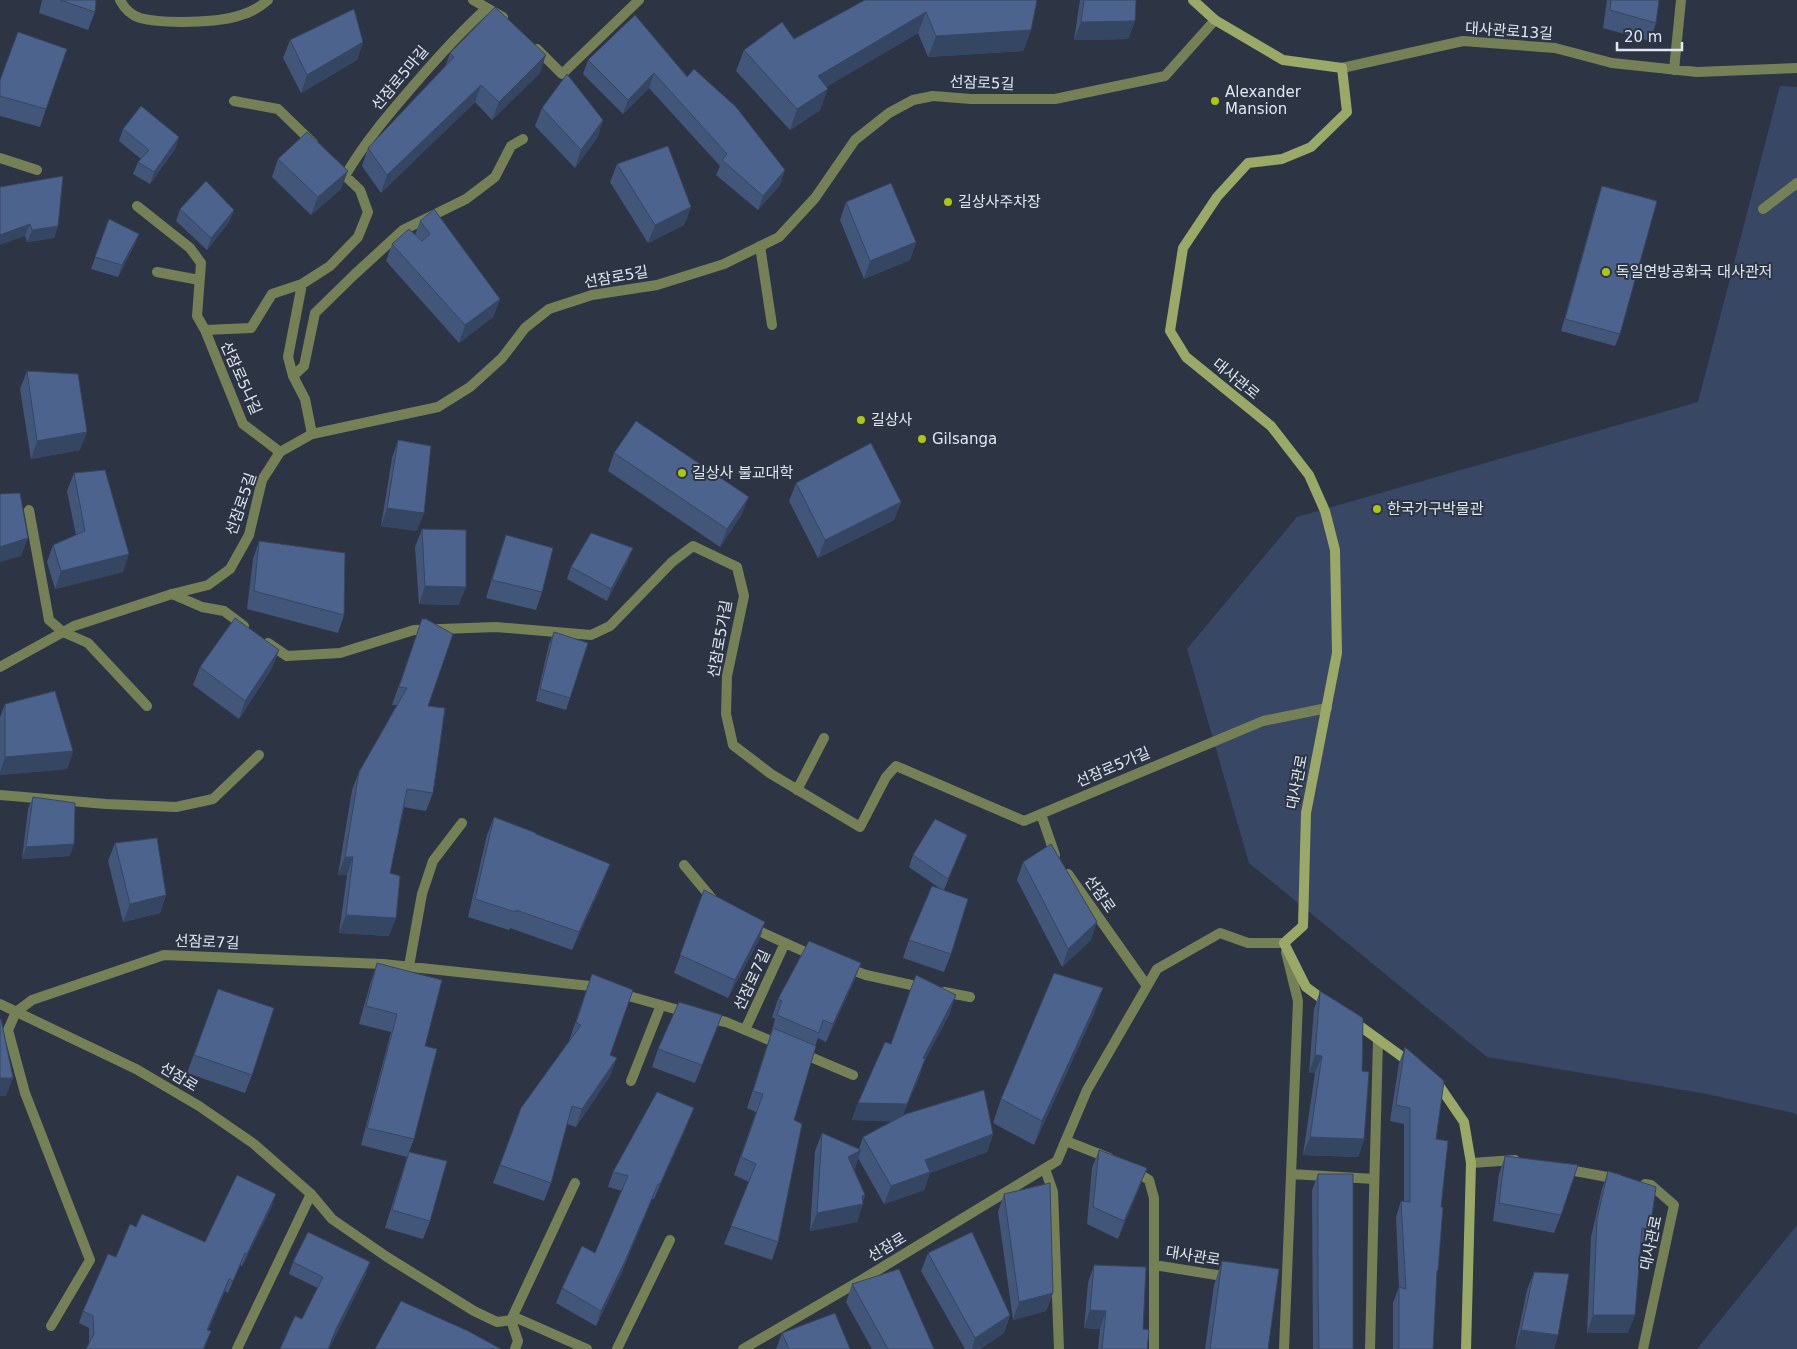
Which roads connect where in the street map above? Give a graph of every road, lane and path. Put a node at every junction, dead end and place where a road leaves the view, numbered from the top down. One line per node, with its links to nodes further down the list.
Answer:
1 (120, 0): 2 (street)
2 (268, 0)
3 (473, 0): 7 (street)
4 (639, 0): 10 (street)
5 (1193, 0): 8 (main road)
6 (1681, 0): 13 (street)
7 (487, 8): 9 (street); 20 (street, 선잠로5마길)
8 (1215, 20): 11 (main road); 24 (street, 선잠로5길)
9 (515, 27)
10 (528, 40)
11 (1342, 68): 13 (street, 대사관로13길); 38 (main road, 대사관로)
12 (1797, 68): 13 (street, 대사관로13길)
13 (1674, 70)
14 (234, 101): 16 (street)
15 (523, 139): 30 (street)
16 (318, 149)
17 (0, 158): 19 (street)
18 (332, 162): 20 (street)
19 (36, 170)
20 (345, 176): 27 (street)
21 (1797, 183): 23 (street)
22 (138, 206): 26 (street, 선잠로5나길)
23 (1764, 209)
24 (760, 246): 28 (street); 31 (street, 선잠로5길)
25 (157, 272): 26 (street)
26 (199, 280): 29 (street, 선잠로5나길)
27 (302, 284): 29 (street, 선잠로5나길); 30 (street)
28 (772, 325)
29 (205, 330): 32 (street, 선잠로5나길)
30 (293, 376): 31 (street)
31 (312, 434): 32 (street, 선잠로5길)
32 (280, 452): 34 (street, 선잠로5길)
33 (29, 510): 35 (street)
34 (172, 594): 35 (street, 선잠로5길); 41 (street, 선잠로5가길)
35 (64, 632): 36 (street, 선잠로5길); 37 (street)
36 (0, 667)
37 (147, 706)
38 (1327, 708): 43 (street, 선잠로5가길); 49 (main road, 대사관로)
39 (824, 738): 41 (street)
40 (259, 755): 42 (street)
41 (797, 790): 43 (street, 선잠로5가길)
42 (0, 795)
43 (1041, 814): 53 (street, 선잠로)
44 (462, 823): 52 (street)
45 (684, 865): 46 (street)
46 (724, 909)
47 (740, 920): 48 (street, 선잠로7길)
48 (786, 943): 50 (street, 선잠로7길); 58 (street, 선잠로7길)
49 (1284, 943): 53 (street, 선잠로); 59 (main road); 67 (street)
50 (820, 958)
51 (839, 965): 54 (street)
52 (408, 966): 56 (street, 선잠로7길); 57 (street, 선잠로7길)
53 (1146, 986): 62 (street, 선잠로)
54 (970, 997)
55 (0, 1004): 57 (street, 선잠로)
56 (661, 1005): 58 (street, 선잠로7길); 61 (street)
57 (16, 1012): 70 (street, 선잠로); 75 (street)
58 (745, 1030): 60 (street, 선잠로7길)
59 (1378, 1039): 64 (main road); 68 (street)
60 (853, 1075)
61 (631, 1081)
62 (1066, 1141): 66 (street, 선잠로); 72 (street)
63 (1526, 1162): 64 (street)
64 (1471, 1163): 85 (main road)
65 (1554, 1167): 86 (street, 대사관로)
66 (1045, 1169): 80 (street, 선잠로); 81 (street)
67 (1291, 1174): 68 (street); 83 (street)
68 (1374, 1179): 84 (street)
69 (574, 1183): 74 (street)
70 (311, 1194): 74 (street, 선잠로); 76 (street)
71 (670, 1240): 79 (street)
72 (1154, 1265): 73 (street, 대사관로); 82 (street)
73 (1239, 1278)
74 (511, 1320): 77 (street); 78 (street, 선잠로)
75 (51, 1326)
76 (237, 1349)
77 (515, 1349)
78 (587, 1349)
79 (617, 1349)
80 (743, 1349)
81 (1059, 1349)
82 (1154, 1349)
83 (1284, 1349)
84 (1370, 1349)
85 (1466, 1349)
86 (1643, 1349)

